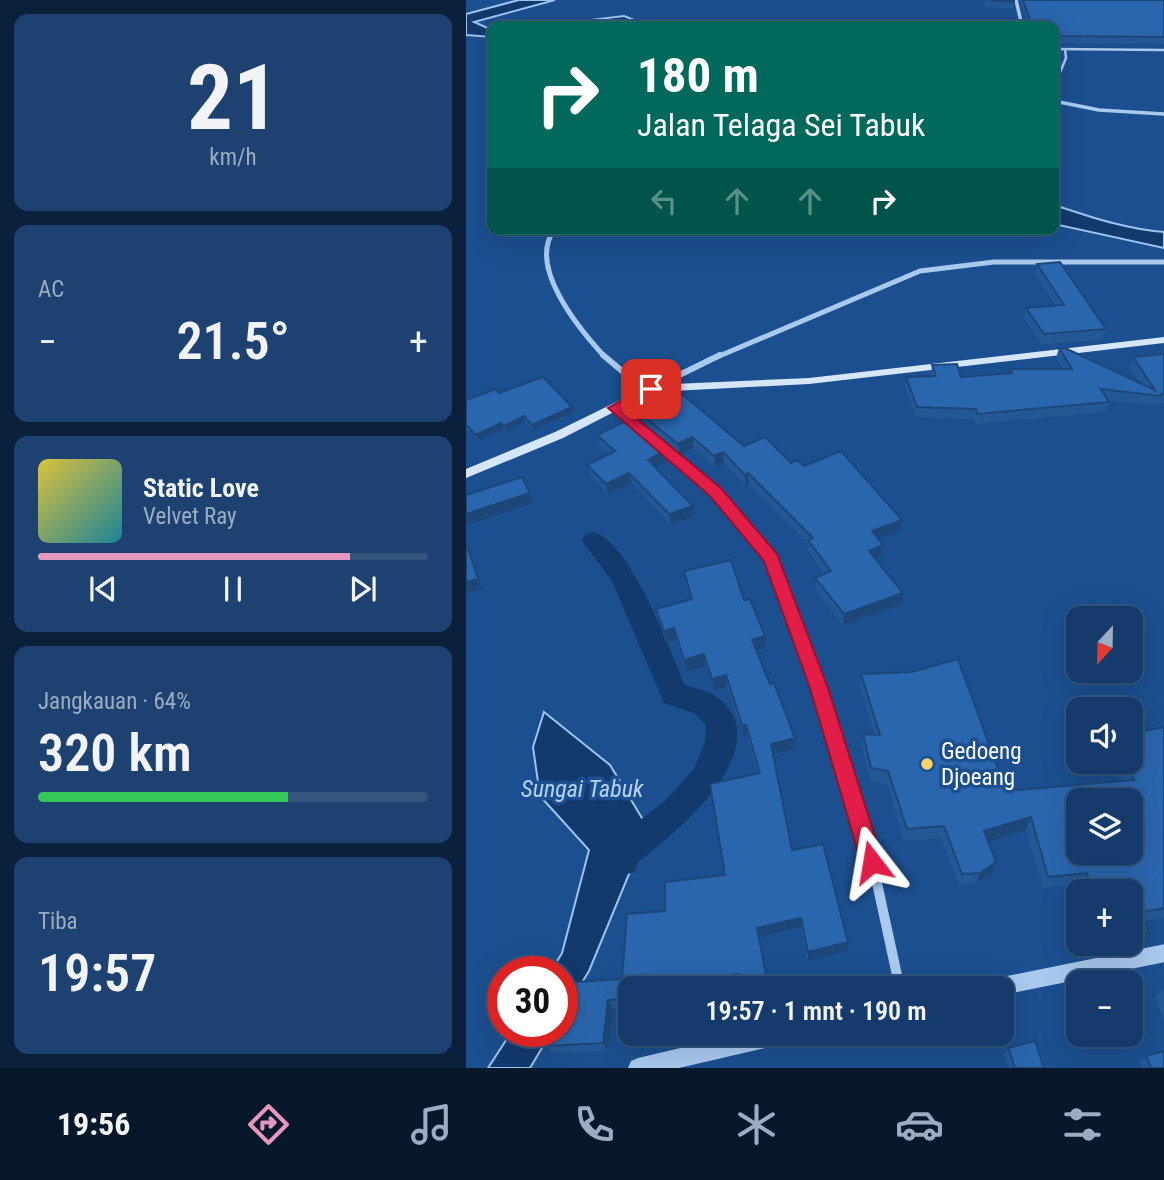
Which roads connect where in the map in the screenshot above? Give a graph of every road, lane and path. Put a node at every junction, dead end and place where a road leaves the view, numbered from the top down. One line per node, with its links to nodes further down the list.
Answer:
1 (1016, 0): 2 (street)
2 (1021, 21)
3 (1059, 49): 4 (street)
4 (1066, 49): 5 (street); 6 (street)
5 (1164, 50)
6 (1059, 75)
7 (1059, 102): 8 (street)
8 (1164, 114)
9 (551, 235): 12 (street)
10 (1164, 262): 12 (street)
11 (1164, 341): 12 (main road)
12 (649, 391): 13 (main road)
13 (615, 408): 14 (main road); 16 (street)
14 (466, 474)
15 (1164, 953): 17 (street)
16 (897, 976)
17 (1014, 984)
18 (731, 1046): 19 (street)
19 (638, 1068)

